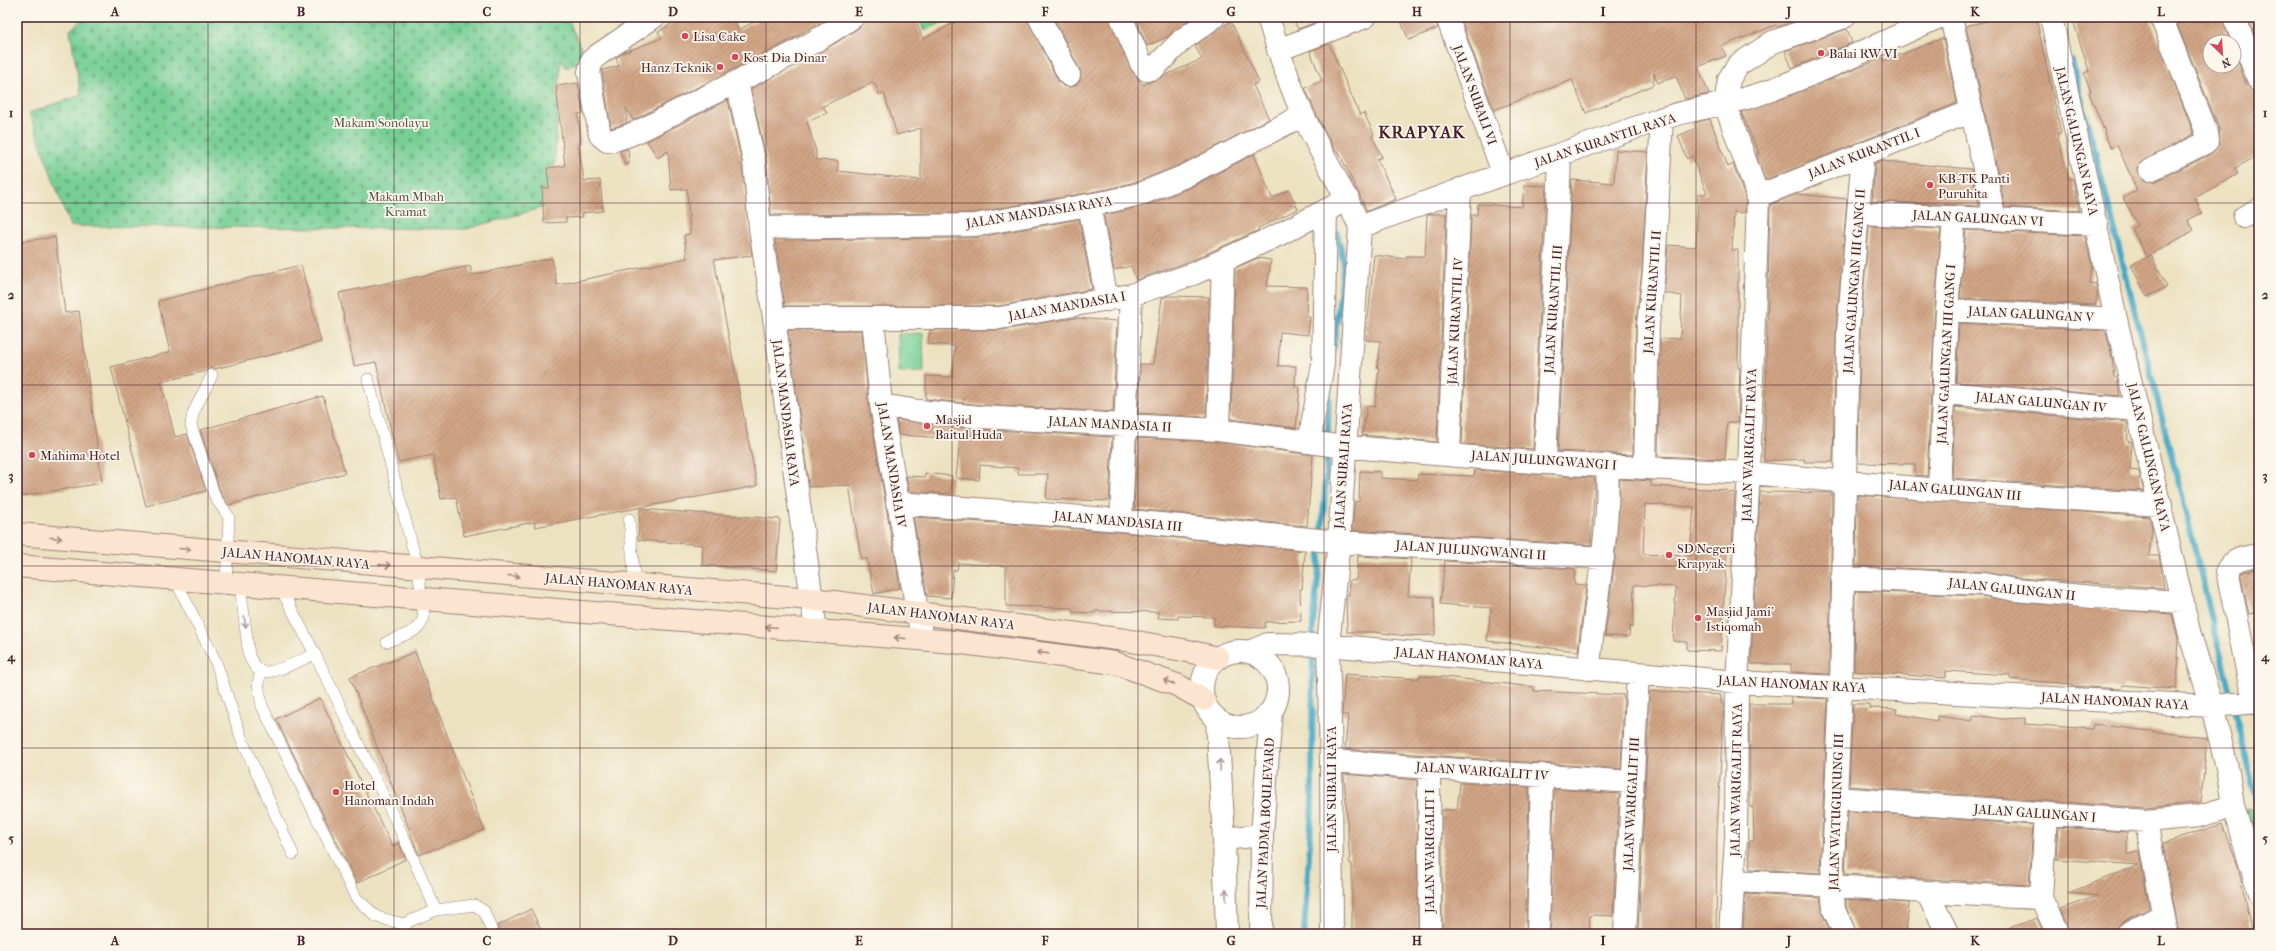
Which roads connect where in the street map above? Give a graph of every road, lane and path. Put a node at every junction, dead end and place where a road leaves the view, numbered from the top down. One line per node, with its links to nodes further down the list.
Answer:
1 (654, 17): 18 (street)
2 (853, 17): 18 (street)
3 (1039, 17): 16 (street)
4 (1121, 17): 5 (street)
5 (1214, 17)
6 (1268, 17): 15 (street, JALAN SUBALI RAYA)
7 (1365, 17): 15 (street)
8 (1447, 17): 26 (street, JALAN SUBALI VI)
9 (1844, 17): 19 (street)
10 (1939, 17): 19 (street, JALAN KURANTIL RAYA)
11 (1951, 17): 20 (street)
12 (2051, 17): 34 (street, JALAN GALUNGAN RAYA)
13 (2161, 17): 25 (street)
14 (2234, 17): 17 (street)
15 (1278, 50): 22 (street, JALAN SUBALI RAYA)
16 (1069, 75)
17 (2259, 81)
18 (737, 82): 36 (street, JALAN MANDASIA RAYA)
19 (1725, 104): 21 (street, JALAN KURANTIL RAYA); 28 (street, JALAN WARIGALIT RAYA)
20 (1972, 111): 23 (street, JALAN KURANTIL I); 33 (street)
21 (1662, 118): 24 (street, JALAN KURANTIL RAYA); 56 (street, JALAN KURANTIL II)
22 (1293, 121): 29 (street, JALAN MANDASIA RAYA); 30 (street, JALAN SUBALI RAYA)
23 (1863, 153): 28 (street, JALAN KURANTIL I); 31 (street, JALAN GALUNGAN III GANG II)
24 (1560, 155): 26 (street, JALAN KURANTIL RAYA); 54 (street, JALAN KURANTIL III)
25 (2150, 170)
26 (1503, 173): 27 (street, JALAN KURANTIL RAYA)
27 (1460, 189): 35 (street, JALAN KURANTIL RAYA); 53 (street, JALAN KURANTIL IV)
28 (1758, 196): 57 (street, JALAN WARIGALIT RAYA)
29 (1089, 205): 36 (street, JALAN MANDASIA RAYA); 39 (street)
30 (1336, 205): 35 (street, JALAN SUBALI RAYA); 37 (street, JALAN MANDASIA I); 51 (street)
31 (1858, 213): 32 (street, JALAN GALUNGAN VI); 58 (street, JALAN GALUNGAN III GANG II)
32 (1954, 217): 33 (street, JALAN GALUNGAN VI); 40 (street, JALAN GALUNGAN III GANG I)
33 (1995, 219): 34 (street, JALAN GALUNGAN VI)
34 (2097, 224): 43 (street, JALAN GALUNGAN RAYA)
35 (1360, 227): 52 (street, JALAN SUBALI RAYA)
36 (760, 228): 41 (street, JALAN MANDASIA RAYA)
37 (1223, 260): 38 (street, JALAN MANDASIA I); 50 (street)
38 (1131, 296): 39 (street, JALAN MANDASIA I); 49 (street)
39 (1107, 300): 42 (street, JALAN MANDASIA I)
40 (1947, 310): 43 (street, JALAN GALUNGAN V); 46 (street, JALAN GALUNGAN III GANG I)
41 (774, 318): 42 (street, JALAN MANDASIA I); 77 (street, JALAN MANDASIA RAYA)
42 (873, 318): 47 (street, JALAN MANDASIA IV)
43 (2116, 319): 48 (street, JALAN GALUNGAN RAYA)
44 (212, 375): 66 (lane)
45 (368, 379): 70 (lane)
46 (1944, 393): 48 (street, JALAN GALUNGAN IV); 59 (street, JALAN GALUNGAN III GANG I)
47 (881, 405): 49 (street, JALAN MANDASIA II); 60 (street, JALAN MANDASIA IV)
48 (2138, 410): 61 (street, JALAN GALUNGAN RAYA)
49 (1126, 426): 50 (street, JALAN MANDASIA II); 63 (street)
50 (1218, 430): 51 (street, JALAN MANDASIA II)
51 (1313, 443): 52 (street, JALAN MANDASIA II)
52 (1342, 446): 53 (street, JALAN JULUNGWANGI I); 65 (street, JALAN SUBALI RAYA)
53 (1449, 454): 54 (street, JALAN JULUNGWANGI I)
54 (1545, 463): 55 (street, JALAN JULUNGWANGI I)
55 (1607, 465): 56 (street, JALAN JULUNGWANGI I); 68 (street)
56 (1645, 466): 57 (street, JALAN JULUNGWANGI I)
57 (1749, 473): 58 (street, JALAN GALUNGAN III); 92 (street, JALAN WARIGALIT RAYA)
58 (1846, 480): 59 (street, JALAN GALUNGAN III); 71 (street)
59 (1939, 490): 61 (street, JALAN GALUNGAN III)
60 (898, 503): 63 (street, JALAN MANDASIA III); 79 (street, JALAN MANDASIA IV)
61 (2161, 505): 78 (street, JALAN GALUNGAN RAYA)
62 (629, 519): 74 (lane)
63 (1121, 520): 65 (street, JALAN MANDASIA III)
64 (17, 534): 66 (street, JALAN HANOMAN RAYA, one-way to 66)
65 (1324, 540): 68 (street, JALAN JULUNGWANGI II); 84 (street, JALAN SUBALI RAYA)
66 (229, 553): 70 (street, JALAN HANOMAN RAYA, one-way to 70); 73 (lane)
67 (2259, 555): 95 (street)
68 (1603, 558): 88 (street)
69 (17, 566): 72 (street, JALAN HANOMAN RAYA)
70 (418, 568): 74 (street, JALAN HANOMAN RAYA, one-way to 74); 76 (lane)
71 (1842, 578): 78 (street, JALAN GALUNGAN II); 93 (street)
72 (175, 579): 73 (street, JALAN HANOMAN RAYA); 109 (lane)
73 (233, 583): 75 (street, JALAN HANOMAN RAYA); 89 (lane, one-way to 89)
74 (635, 585): 77 (street, JALAN HANOMAN RAYA)
75 (280, 587): 76 (street, JALAN HANOMAN RAYA); 86 (lane)
76 (422, 599): 80 (street, JALAN HANOMAN RAYA, one-way to 76); 82 (lane)
77 (811, 599): 79 (street, JALAN HANOMAN RAYA); 80 (street, JALAN MANDASIA RAYA)
78 (2182, 602): 96 (street, JALAN GALUNGAN RAYA)
79 (917, 612): 81 (street, JALAN MANDASIA IV); 87 (street, JALAN HANOMAN RAYA)
80 (816, 631): 81 (street, JALAN HANOMAN RAYA, one-way to 80)
81 (922, 639): 94 (street, JALAN HANOMAN RAYA, one-way to 81)
82 (387, 642)
83 (1284, 644): 84 (street, JALAN HANOMAN RAYA); 85 (street, JALAN HANOMAN RAYA); 91 (street)
84 (1317, 645): 88 (street, JALAN HANOMAN RAYA); 99 (street, JALAN SUBALI RAYA)
85 (1249, 652): 87 (street); 91 (street)
86 (315, 654): 89 (lane); 115 (lane)
87 (1218, 658): 94 (street)
88 (1589, 669): 90 (street, JALAN HANOMAN RAYA)
89 (261, 672): 117 (lane)
90 (1638, 673): 92 (street, JALAN HANOMAN RAYA); 102 (street, JALAN WARIGALIT III)
91 (1275, 674): 97 (street)
92 (1737, 682): 93 (street, JALAN HANOMAN RAYA); 110 (street, JALAN WARIGALIT RAYA)
93 (1841, 687): 96 (street, JALAN HANOMAN RAYA); 103 (street, JALAN WATUGUNUNG III)
94 (1204, 700): 98 (street)
95 (2256, 703): 96 (street, JALAN HANOMAN RAYA)
96 (2216, 706): 104 (street, JALAN GALUNGAN RAYA)
97 (1271, 711): 98 (street); 107 (street, JALAN PADMA BOULEVARD)
98 (1217, 719): 108 (street, one-way to 98)
99 (1332, 761): 100 (street, JALAN WARIGALIT IV); 121 (street, JALAN SUBALI RAYA)
100 (1429, 768): 101 (street, JALAN WARIGALIT IV); 122 (street, JALAN WARIGALIT I)
101 (1542, 775): 102 (street, JALAN WARIGALIT IV); 123 (street)
102 (1632, 782): 124 (street, JALAN WARIGALIT III)
103 (1836, 798): 105 (street, JALAN GALUNGAN I); 111 (street, JALAN WATUGUNUNG III)
104 (2233, 806): 106 (street, JALAN GALUNGAN I); 113 (street, JALAN GALUNGAN RAYA)
105 (2046, 814): 106 (street, JALAN GALUNGAN I); 114 (street)
106 (2146, 821): 116 (street)
107 (1262, 835): 108 (street); 120 (street, JALAN PADMA BOULEVARD)
108 (1224, 838): 119 (street, one-way to 108)
109 (293, 854)
110 (1733, 881): 111 (street); 125 (street, JALAN WARIGALIT RAYA)
111 (1832, 885): 112 (street); 126 (street, JALAN WATUGUNUNG III)
112 (1927, 893): 114 (street); 127 (street)
113 (2259, 893)
114 (2041, 898): 128 (street)
115 (436, 910): 117 (lane); 118 (lane)
116 (2165, 924): 129 (street)
117 (406, 929)
118 (493, 934)
119 (1227, 934)
120 (1261, 934)
121 (1332, 934)
122 (1430, 934)
123 (1538, 934)
124 (1625, 934)
125 (1730, 934)
126 (1845, 934)
127 (1948, 934)
128 (2058, 934)
129 (2127, 934)

